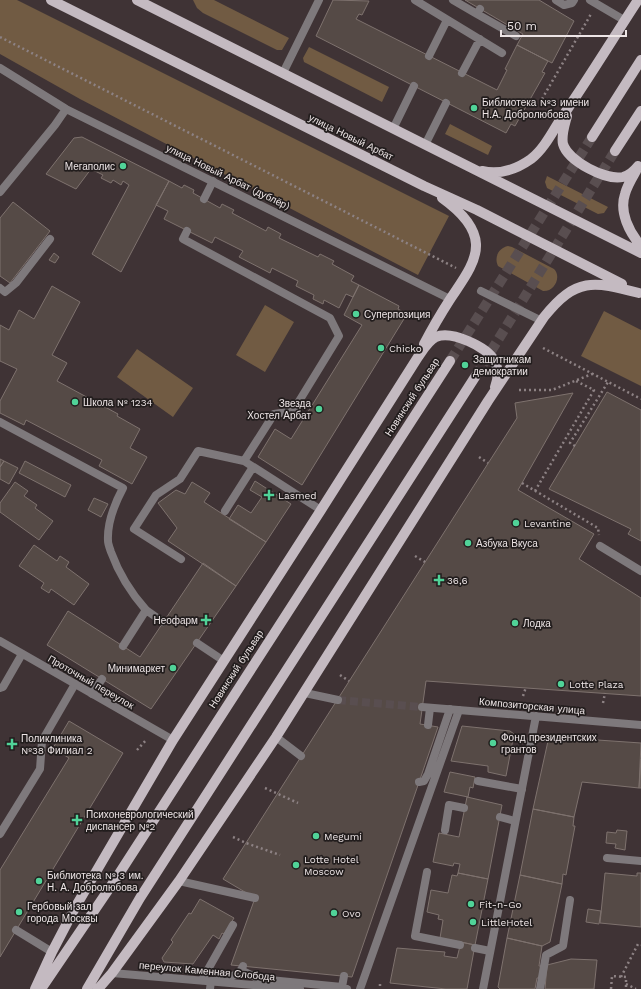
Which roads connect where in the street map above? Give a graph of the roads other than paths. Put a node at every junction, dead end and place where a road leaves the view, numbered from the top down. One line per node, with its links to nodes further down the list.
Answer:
1 (51, 0): 32 (main road, улица Новый Арбат)
2 (137, 0): 18 (main road)
3 (320, 0): 18 (street)
4 (415, 0): 10 (street)
5 (453, 0): 12 (street)
6 (556, 0): 7 (street)
7 (574, 0)
8 (638, 0): 11 (main road)
9 (594, 2): 11 (street)
10 (447, 20): 13 (street); 15 (street)
11 (624, 20): 22 (main road)
12 (516, 36)
13 (480, 39): 14 (street); 19 (street)
14 (502, 53)
15 (429, 56)
16 (641, 60): 26 (main road)
17 (0, 68): 23 (street, улица Новый Арбат (дублёр))
18 (283, 73): 25 (main road)
19 (462, 73)
20 (414, 86): 25 (street)
21 (446, 103): 27 (street)
22 (569, 108): 29 (main road); 30 (main road)
23 (66, 109): 31 (street, улица Новый Арбат (дублёр)); 33 (street)
24 (641, 110): 28 (main road)
25 (393, 129): 27 (main road)
26 (592, 137)
27 (425, 145): 30 (main road)
28 (615, 151)
29 (640, 164): 37 (main road)
30 (465, 165): 38 (main road)
31 (213, 181): 34 (street); 42 (street, улица Новый Арбат (дублёр))
32 (424, 186): 41 (main road, улица Новый Арбат); 42 (main road)
33 (0, 192)
34 (204, 199)
35 (187, 231): 49 (street)
36 (50, 238): 39 (street)
37 (641, 246)
38 (641, 253)
39 (0, 288)
40 (481, 291): 43 (street)
41 (640, 294): 43 (main road)
42 (450, 299): 44 (main road)
43 (542, 321): 47 (main road)
44 (418, 357): 47 (main road); 51 (main road)
45 (450, 361): 105 (main road, Новинский бульвар)
46 (475, 377): 106 (main road)
47 (488, 401): 66 (main road)
48 (0, 422): 56 (street)
49 (244, 461): 50 (street); 54 (street)
50 (254, 466): 51 (street); 52 (street)
51 (321, 510): 62 (main road)
52 (225, 511)
53 (600, 546): 55 (street)
54 (181, 559)
55 (641, 571)
56 (146, 610): 57 (street); 60 (street)
57 (164, 622)
58 (0, 641): 61 (street, Проточный переулок)
59 (197, 643): 62 (street)
60 (123, 646)
61 (22, 654): 64 (street, Проточный переулок); 65 (street)
62 (224, 661): 75 (main road)
63 (102, 679): 67 (street)
64 (75, 684): 67 (street, Проточный переулок); 84 (street)
65 (0, 688)
66 (305, 693): 68 (street); 74 (main road)
67 (92, 694): 75 (street, Проточный переулок)
68 (338, 700)
69 (450, 709): 70 (street, Композиторская улица); 72 (street, Композиторская улица); 78 (street)
70 (459, 710): 71 (street, Композиторская улица); 109 (street)
71 (536, 716): 73 (street, Композиторская улица); 79 (street)
72 (428, 725)
73 (641, 725)
74 (276, 737): 76 (street); 88 (main road)
75 (173, 740): 96 (main road)
76 (301, 756)
77 (478, 781): 79 (street)
78 (419, 782)
79 (522, 789): 82 (street)
80 (464, 808): 83 (street)
81 (500, 817): 82 (street)
82 (516, 821): 95 (street)
83 (445, 830)
84 (0, 834)
85 (607, 858): 86 (street)
86 (641, 861)
87 (427, 872): 93 (street)
88 (179, 881): 89 (street); 97 (main road)
89 (255, 898)
90 (570, 900): 111 (street)
91 (233, 925): 99 (street)
92 (16, 930): 96 (street)
93 (460, 946)
94 (475, 948): 95 (street)
95 (490, 951): 110 (street)
96 (52, 952): 104 (main road)
97 (112, 973): 99 (street, переулок Каменная Слобода); 107 (main road)
98 (344, 976): 103 (street)
99 (202, 980): 100 (street, переулок Каменная Слобода)
100 (210, 985): 101 (street, переулок Каменная Слобода); 103 (street)
101 (233, 986): 102 (street, переулок Каменная Слобода)
102 (258, 987): 108 (street, переулок Каменная Слобода)
103 (345, 988)
104 (35, 989)
105 (41, 989)
106 (87, 989)
107 (98, 989)
108 (300, 989)
109 (360, 989)
110 (483, 989)
111 (540, 989)

